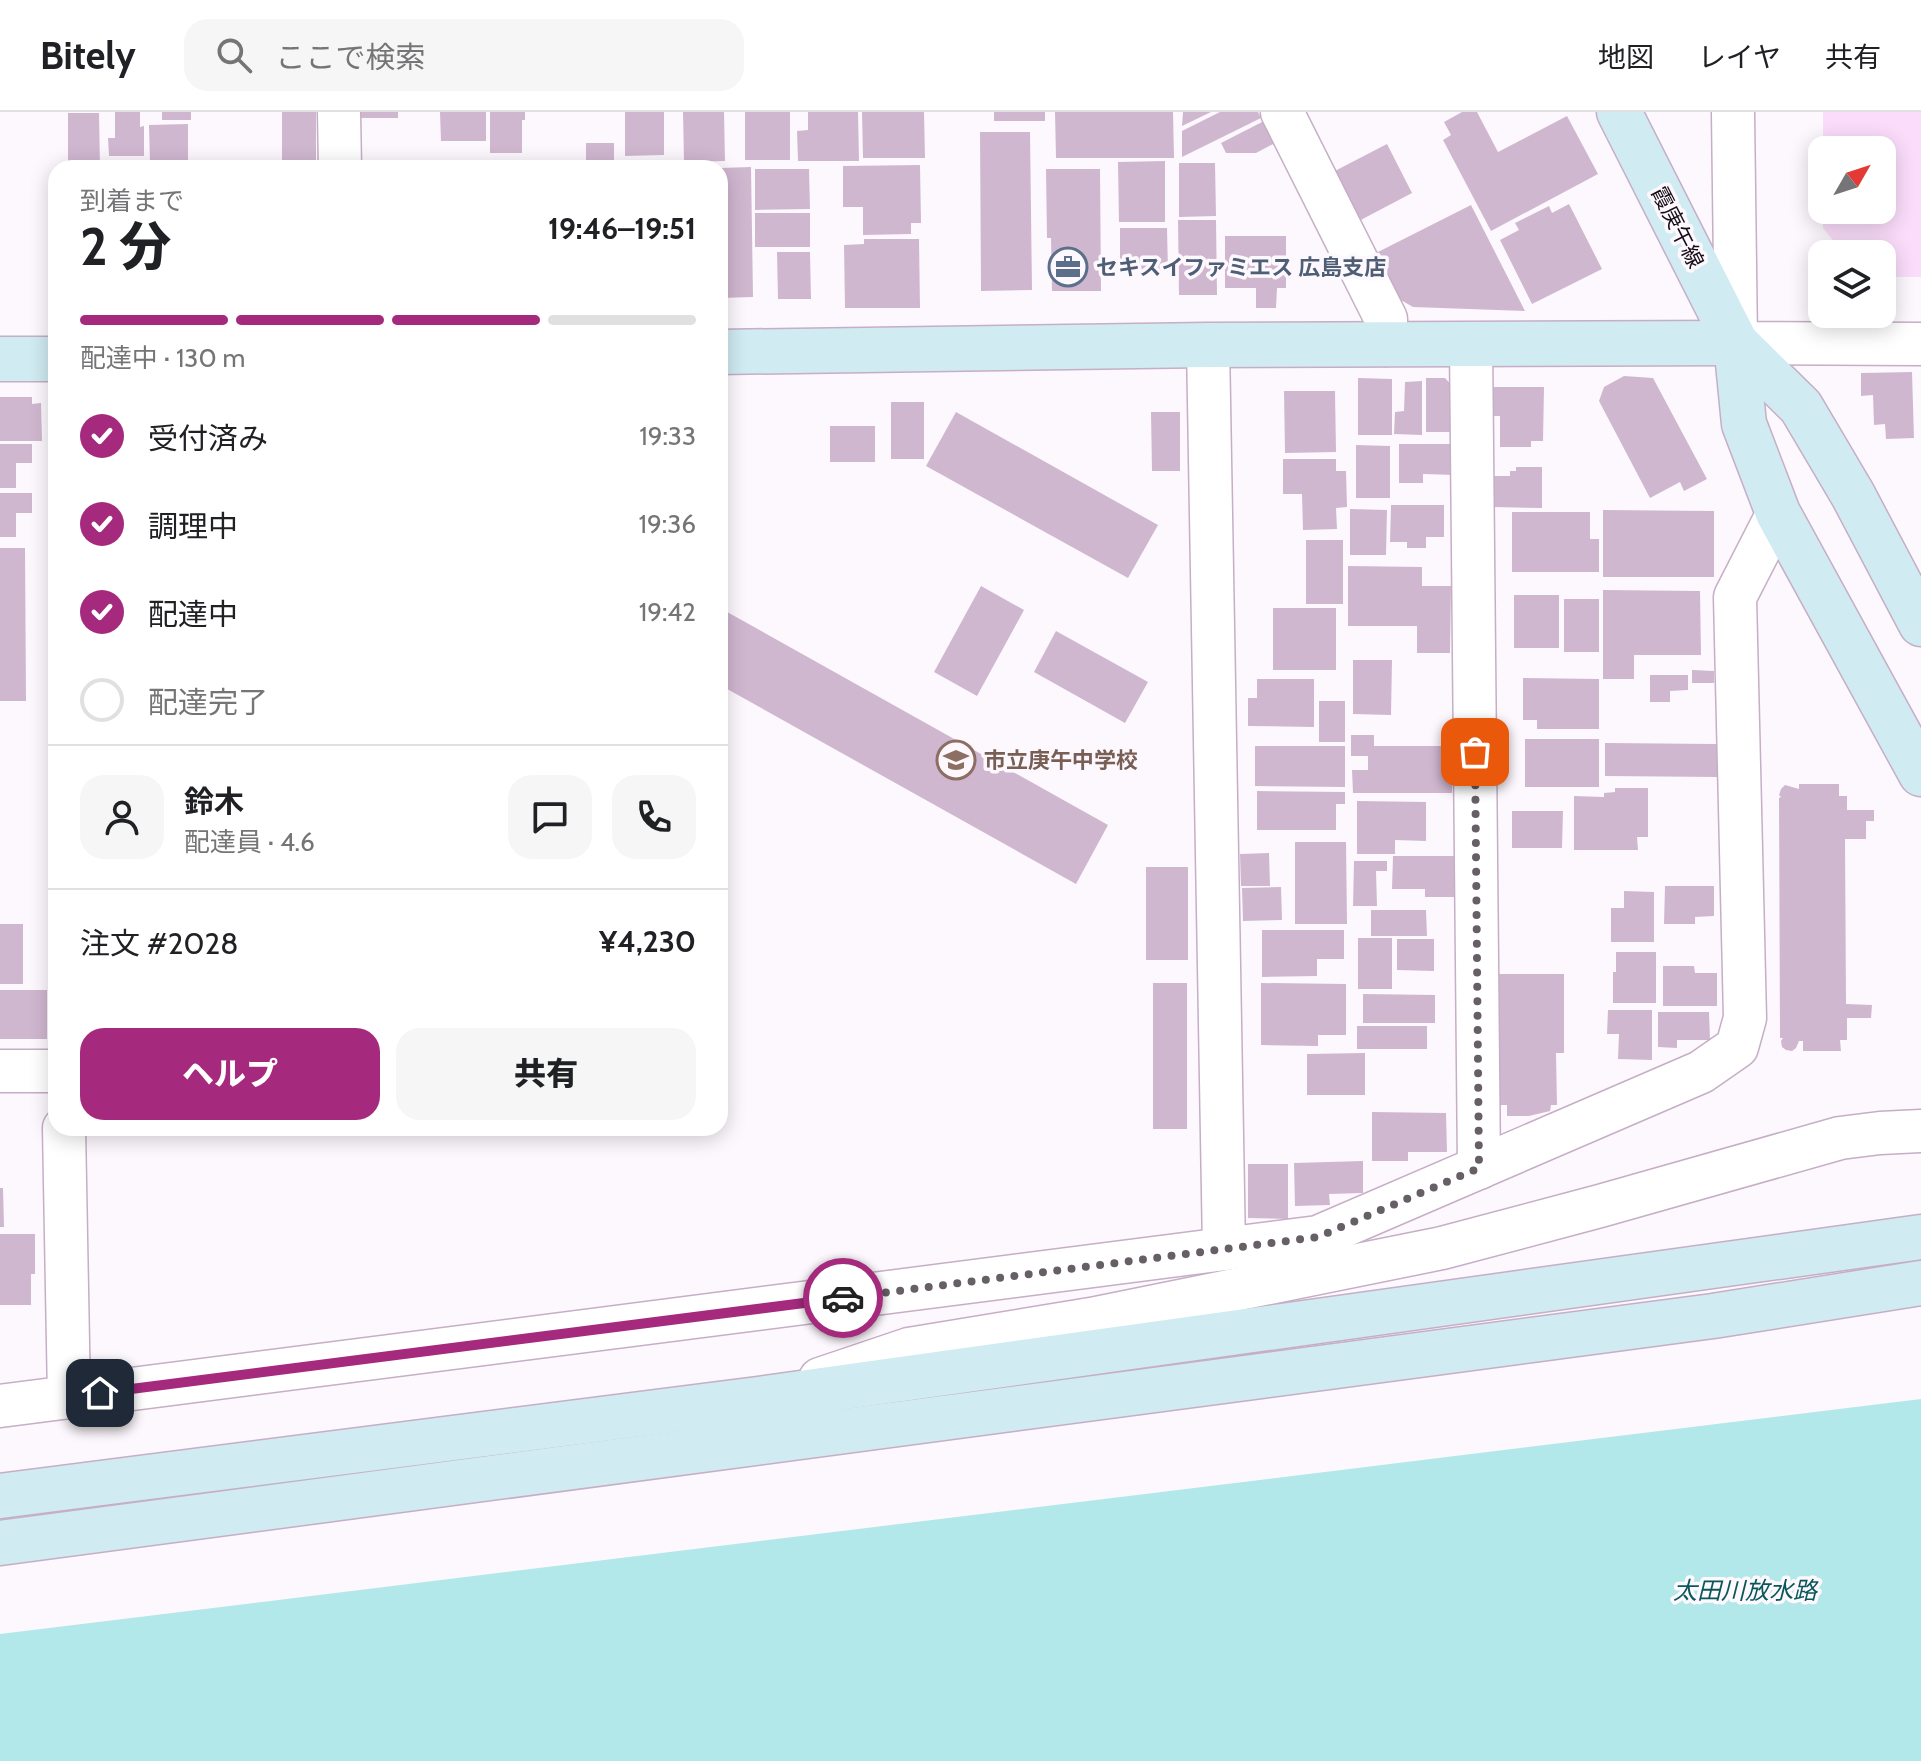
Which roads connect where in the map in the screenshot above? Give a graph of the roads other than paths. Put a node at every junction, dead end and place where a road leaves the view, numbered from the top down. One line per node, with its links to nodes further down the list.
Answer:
1 (339, 112): 5 (street)
2 (1282, 112): 10 (street)
3 (1619, 112): 6 (street, 霞庚午線)
4 (1733, 112): 6 (street)
5 (340, 160)
6 (1736, 343): 7 (street); 8 (street); 14 (street); 15 (street)
7 (1471, 344): 10 (street); 21 (street)
8 (1921, 344)
9 (1208, 345): 10 (street); 11 (street); 23 (street)
10 (1386, 345)
11 (728, 352)
12 (0, 359): 13 (street)
13 (48, 359)
14 (1778, 513): 16 (street); 21 (street)
15 (1921, 624)
16 (1921, 774)
17 (0, 1071): 18 (street)
18 (48, 1071)
19 (1921, 1131): 26 (street)
20 (64, 1136): 25 (street)
21 (1479, 1168): 23 (street)
22 (1921, 1237): 26 (street)
23 (1224, 1249): 25 (street)
24 (1921, 1283): 29 (street)
25 (69, 1397): 27 (street)
26 (758, 1399): 28 (street)
27 (0, 1406)
28 (0, 1496)
29 (0, 1543)

